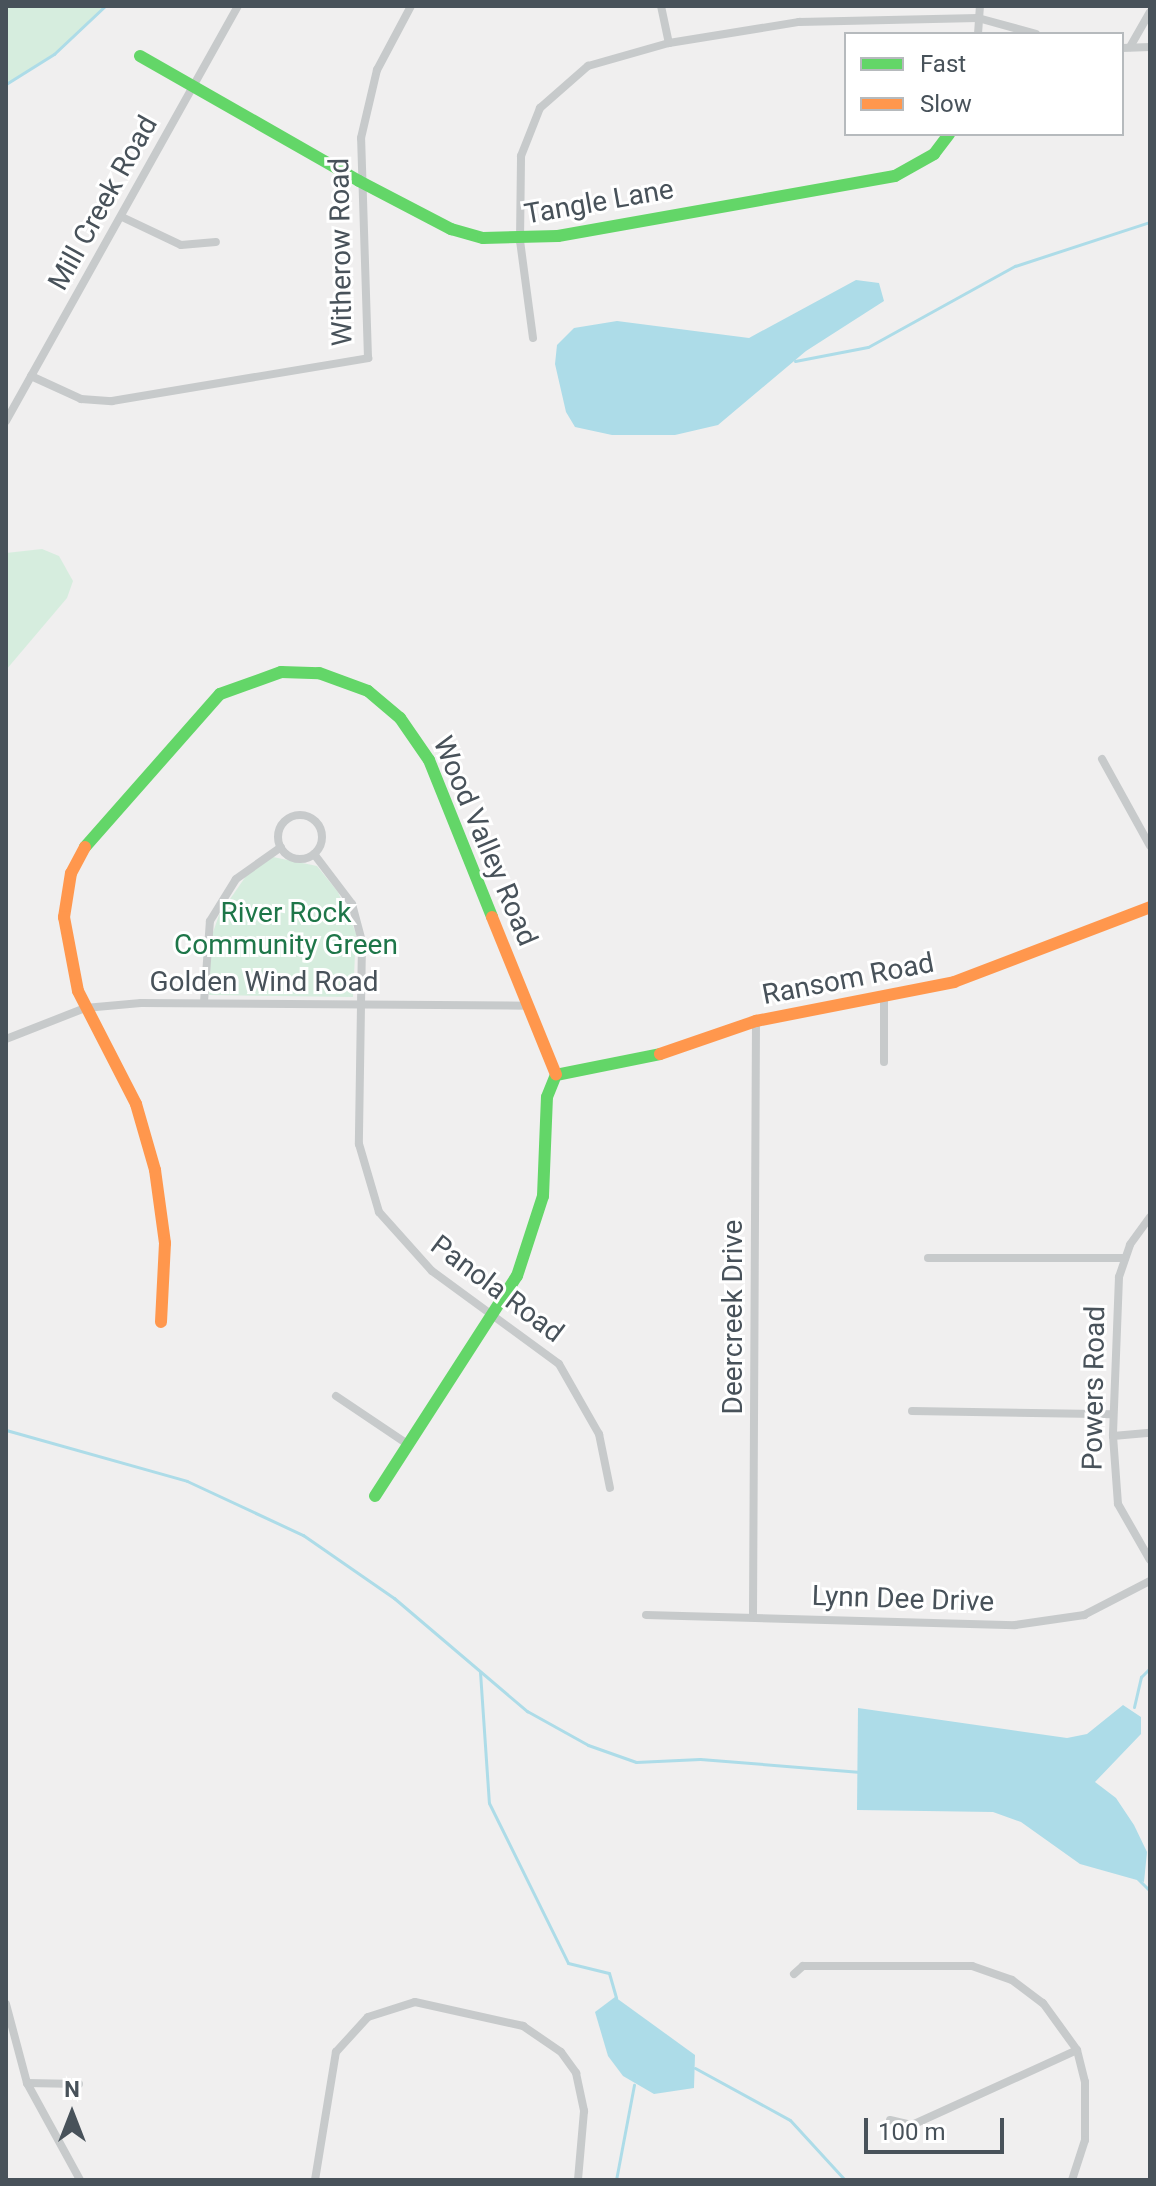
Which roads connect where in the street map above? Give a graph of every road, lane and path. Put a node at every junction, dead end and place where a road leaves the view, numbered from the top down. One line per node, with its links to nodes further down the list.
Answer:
1 (238, 6): 13 (street, Mill Creek Road)
2 (411, 6): 15 (street, Witherow Road)
3 (661, 6): 9 (street)
4 (980, 6): 6 (street)
5 (1150, 12): 11 (street)
6 (978, 18): 7 (street); 8 (street); 9 (street)
7 (978, 32)
8 (1029, 32)
9 (669, 43): 17 (street)
10 (1150, 47): 11 (street)
11 (1126, 48)
12 (140, 56): 13 (street, Tangle Lane)
13 (192, 88): 15 (street, Tangle Lane); 16 (street, Mill Creek Road)
14 (948, 136): 17 (street, Tangle Lane)
15 (359, 181): 17 (street, Tangle Lane); 20 (street, Witherow Road)
16 (122, 217): 18 (street); 20 (street, Mill Creek Road)
17 (520, 241): 19 (street)
18 (216, 242)
19 (533, 338)
20 (31, 376): 21 (street, Mill Creek Road)
21 (6, 421)
22 (1102, 759): 23 (street)
23 (1150, 846)
24 (281, 847): 25 (street); 25 (street, Panola Road); 28 (street, Panola Road)
25 (314, 854): 29 (street, Panola Road)
26 (1150, 907): 27 (street, Ransom Road)
27 (884, 997): 32 (street, Ransom Road); 34 (street)
28 (204, 1002): 29 (street, Golden Wind Road); 31 (street, Golden Wind Road)
29 (362, 1003): 30 (street, Golden Wind Road); 39 (street, Panola Road)
30 (529, 1006): 31 (street, Wood Valley Road); 35 (street, Wood Valley Road)
31 (85, 1008): 33 (street, Golden Wind Road); 40 (street)
32 (756, 1021): 35 (street, Ransom Road); 52 (street, Deercreek Drive)
33 (6, 1039)
34 (884, 1062)
35 (554, 1077): 39 (street, Wood Valley Road)
36 (1150, 1217): 38 (street, Powers Road)
37 (928, 1258): 38 (street)
38 (1125, 1258): 43 (street, Powers Road)
39 (497, 1316): 46 (street, Wood Valley Road); 47 (street, Panola Road)
40 (161, 1322)
41 (336, 1396): 46 (street)
42 (912, 1411): 43 (street)
43 (1113, 1414): 45 (street, Powers Road)
44 (1150, 1433): 45 (street)
45 (1113, 1436): 49 (street, Powers Road)
46 (406, 1443): 48 (street, Wood Valley Road)
47 (610, 1488)
48 (375, 1496)
49 (1150, 1560)
50 (1150, 1581): 52 (street, Lynn Dee Drive)
51 (646, 1615): 52 (street, Lynn Dee Drive)
52 (753, 1615)
53 (794, 1974): 55 (street)
54 (6, 2004): 56 (street)
55 (1077, 2050): 58 (street); 62 (street)
56 (27, 2083): 57 (street); 59 (street)
57 (79, 2084)
58 (890, 2120)
59 (80, 2180)
60 (315, 2180): 61 (street)
61 (578, 2180)
62 (1072, 2180)

